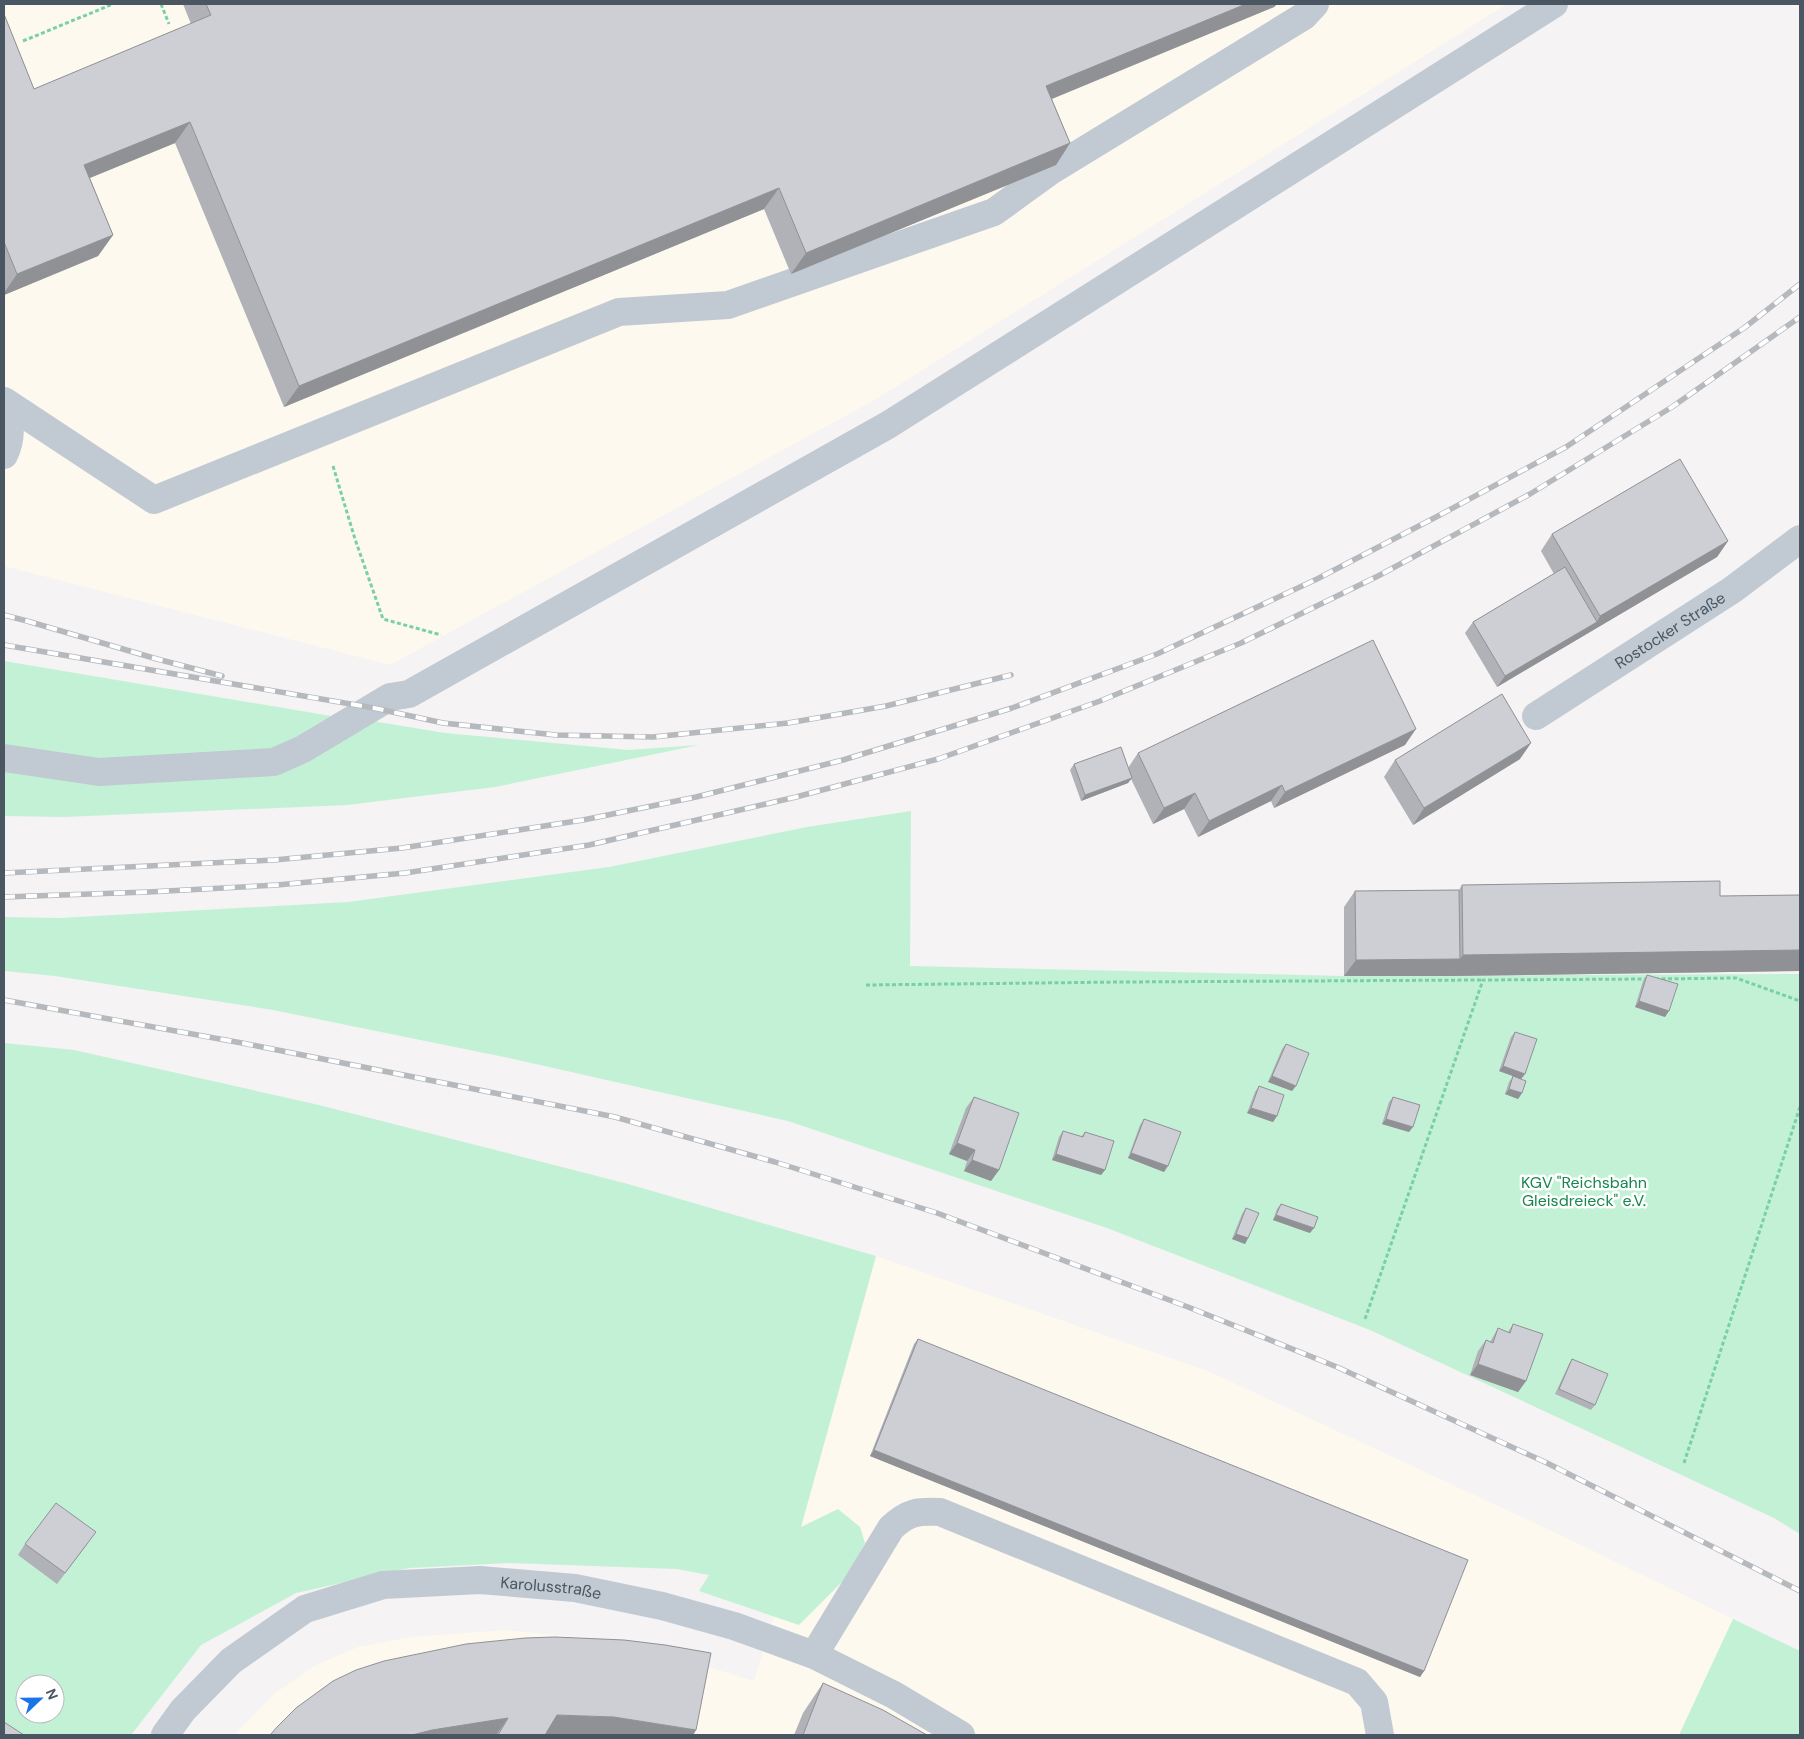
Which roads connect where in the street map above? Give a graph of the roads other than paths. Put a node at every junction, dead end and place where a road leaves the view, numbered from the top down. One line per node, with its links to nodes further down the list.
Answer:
1 (1315, 4): 3 (street)
2 (1554, 4): 8 (street)
3 (4, 401)
4 (4, 406): 5 (street)
5 (4, 455)
6 (1800, 539): 7 (street, Rostocker Straße)
7 (1536, 716)
8 (4, 758)
9 (814, 1655): 10 (street, Karolusstraße); 11 (street, Karolusstraße); 12 (street)
10 (166, 1735)
11 (961, 1735)
12 (1380, 1735)

